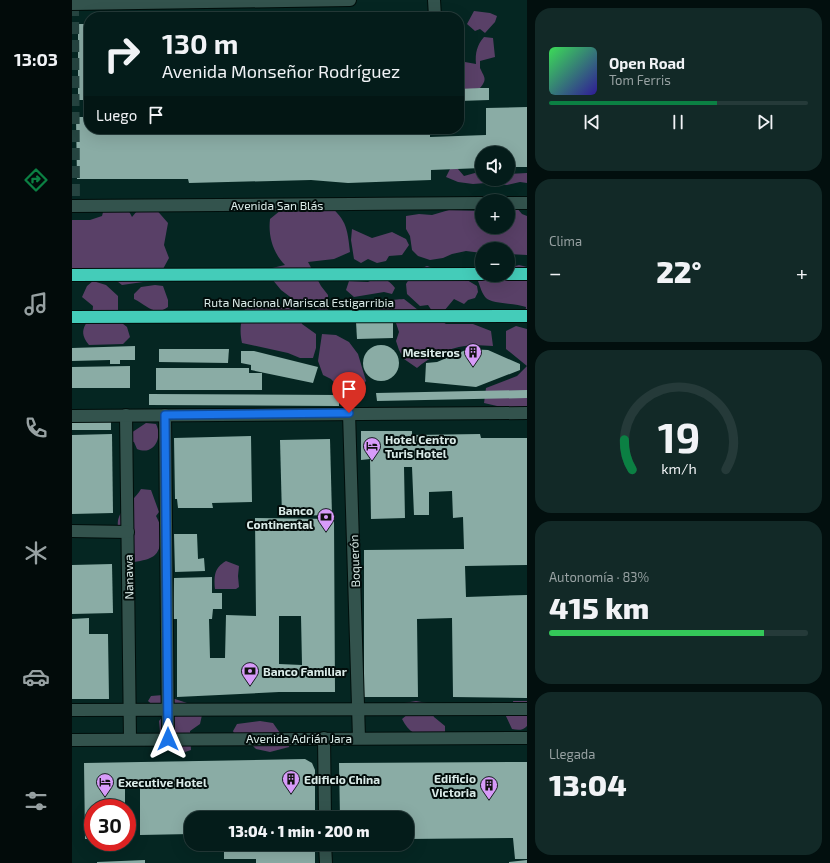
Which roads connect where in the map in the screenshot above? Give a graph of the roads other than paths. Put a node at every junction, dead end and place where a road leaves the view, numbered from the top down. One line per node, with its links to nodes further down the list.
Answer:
1 (292, 0): 2 (street); 4 (street)
2 (350, 0)
3 (434, 0): 6 (street)
4 (242, 1): 5 (street)
5 (72, 3)
6 (435, 12)
7 (475, 203): 10 (street, Avenida San Blás)
8 (515, 203): 9 (street)
9 (527, 203)
10 (72, 206)
11 (475, 274): 14 (highway)
12 (515, 274): 13 (highway)
13 (527, 274)
14 (72, 275)
15 (527, 316): 16 (highway, Ruta Nacional Mariscal Estigarribia)
16 (72, 317)
17 (349, 413): 18 (street); 20 (street); 28 (street, Boquerón)
18 (527, 413)
19 (126, 415): 20 (street); 21 (street); 23 (street, Nanawa)
20 (165, 415): 27 (street)
21 (72, 416)
22 (72, 531): 23 (street)
23 (128, 532): 26 (street, Nanawa)
24 (527, 709): 28 (street)
25 (72, 710): 26 (street)
26 (130, 710): 27 (street); 32 (street, Nanawa)
27 (168, 710): 28 (street); 33 (street)
28 (359, 710): 30 (street, Boquerón)
29 (324, 738): 30 (street, Avenida Adrián Jara); 33 (street, Avenida Adrián Jara); 35 (street)
30 (359, 738): 31 (street, Avenida Adrián Jara)
31 (527, 738)
32 (130, 739): 33 (street, Avenida Adrián Jara); 34 (street, Avenida Adrián Jara)
33 (168, 739)
34 (72, 740)
35 (325, 811)
36 (325, 851): 37 (street)
37 (326, 863)

